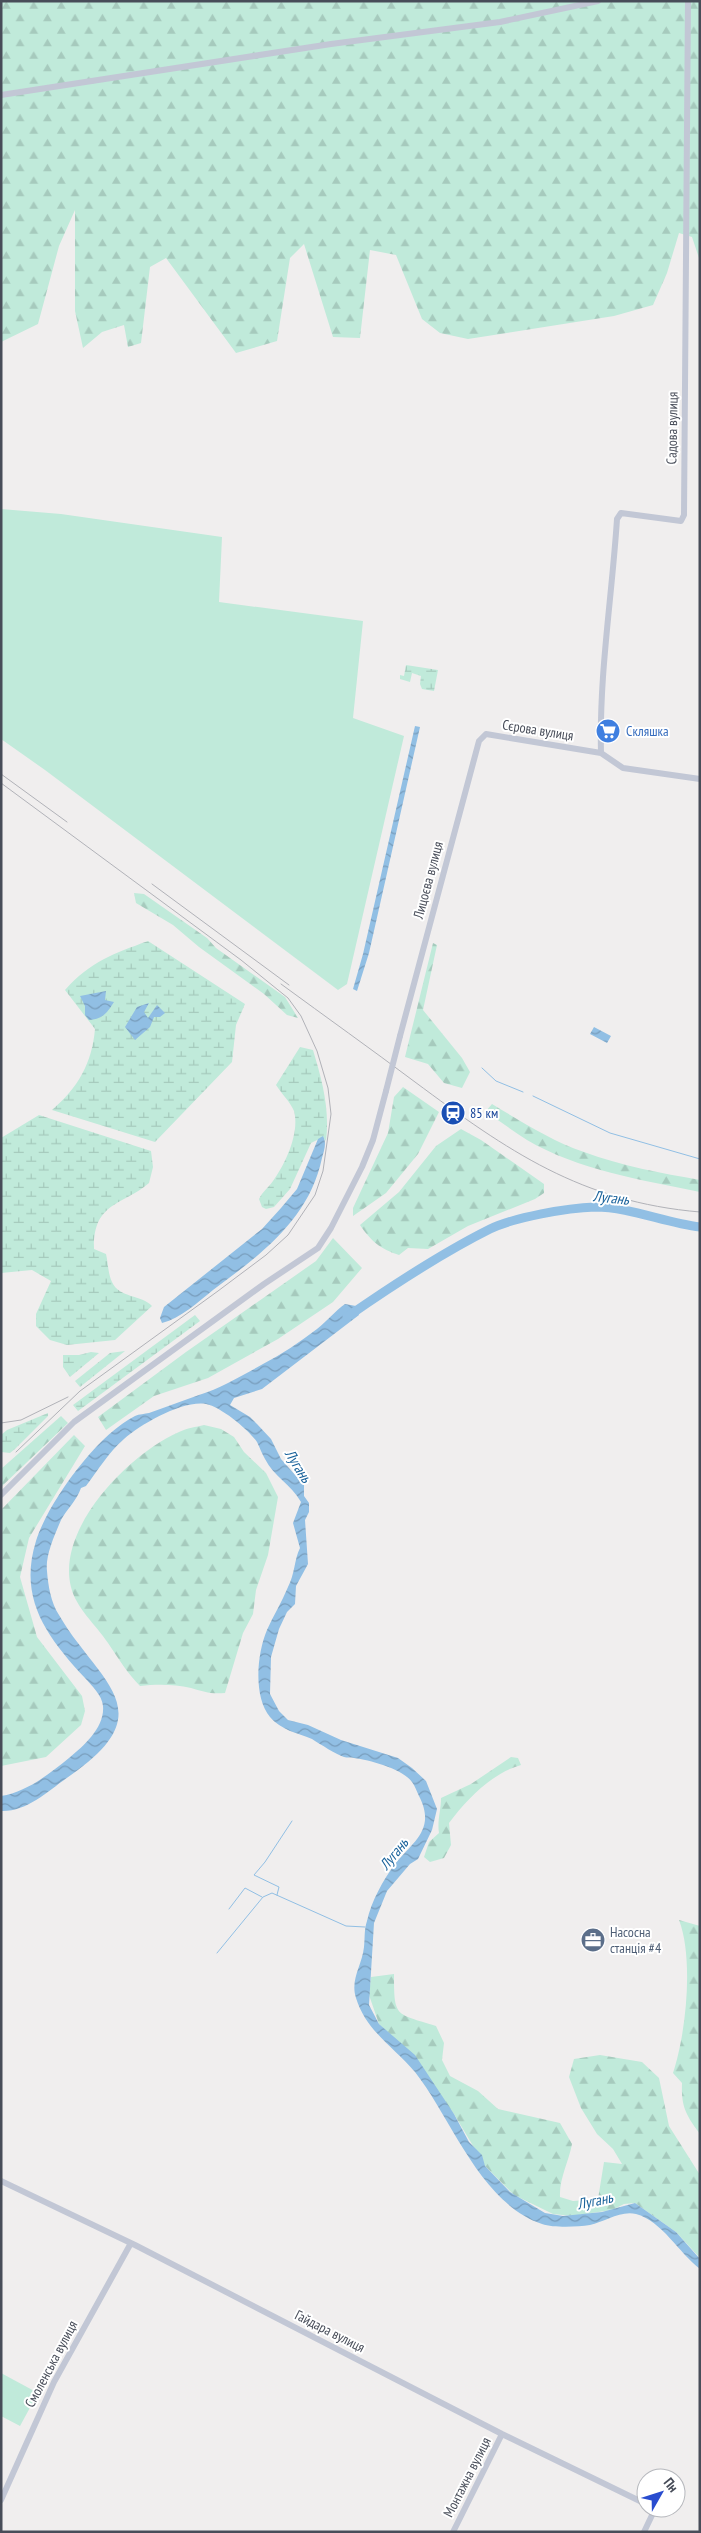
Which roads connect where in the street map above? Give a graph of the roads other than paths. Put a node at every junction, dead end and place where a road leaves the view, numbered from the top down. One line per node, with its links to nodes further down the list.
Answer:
1 (598, 1): 3 (street)
2 (688, 1): 5 (street, Садова вулиця)
3 (1, 95)
4 (486, 734): 5 (street, Сєрова вулиця); 7 (street, Лицоєва вулиця, bridge)
5 (601, 753): 6 (street, Сєрова вулиця)
6 (700, 779)
7 (1, 1495)
8 (1, 2181): 9 (street, Гайдара вулиця)
9 (131, 2243): 10 (street, Гайдара вулиця); 12 (street, Смоленська вулиця)
10 (502, 2434): 11 (street, Гайдара вулиця); 14 (street, Монтажна вулиця)
11 (636, 2499)
12 (1, 2500)
13 (649, 2518): 15 (street)
14 (453, 2532)
15 (644, 2532)

